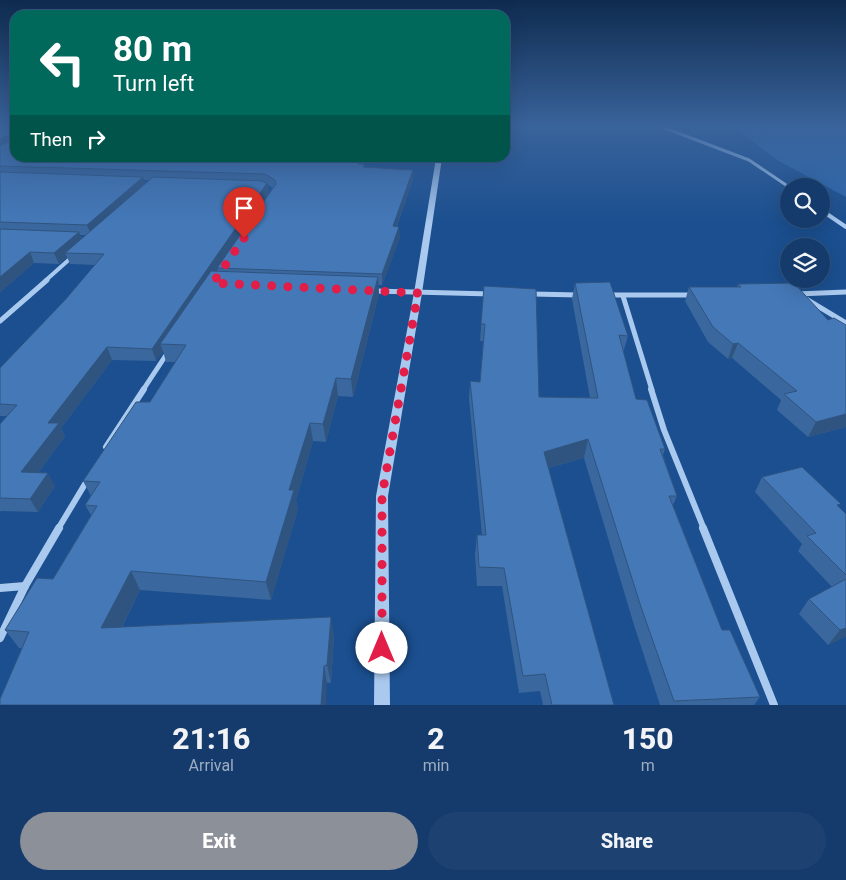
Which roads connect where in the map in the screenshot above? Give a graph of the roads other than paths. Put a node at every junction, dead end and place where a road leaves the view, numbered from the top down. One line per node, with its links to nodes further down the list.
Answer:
1 (743, 158): 3 (street)
2 (439, 162): 9 (street)
3 (780, 182)
4 (830, 216): 5 (street)
5 (846, 227)
6 (78, 251): 18 (street)
7 (370, 290): 9 (street)
8 (846, 292): 13 (street)
9 (418, 293): 10 (street); 26 (street)
10 (496, 294)
11 (526, 294): 14 (street)
12 (788, 294): 13 (street)
13 (797, 294): 19 (street)
14 (584, 295)
15 (604, 295): 17 (street)
16 (701, 295): 17 (street)
17 (623, 296): 27 (street)
18 (0, 321)
19 (846, 322)
20 (170, 348): 21 (street)
21 (102, 454)
22 (92, 471): 23 (street)
23 (24, 586): 24 (street); 25 (street)
24 (0, 588)
25 (0, 638)
26 (382, 705)
27 (774, 705)

